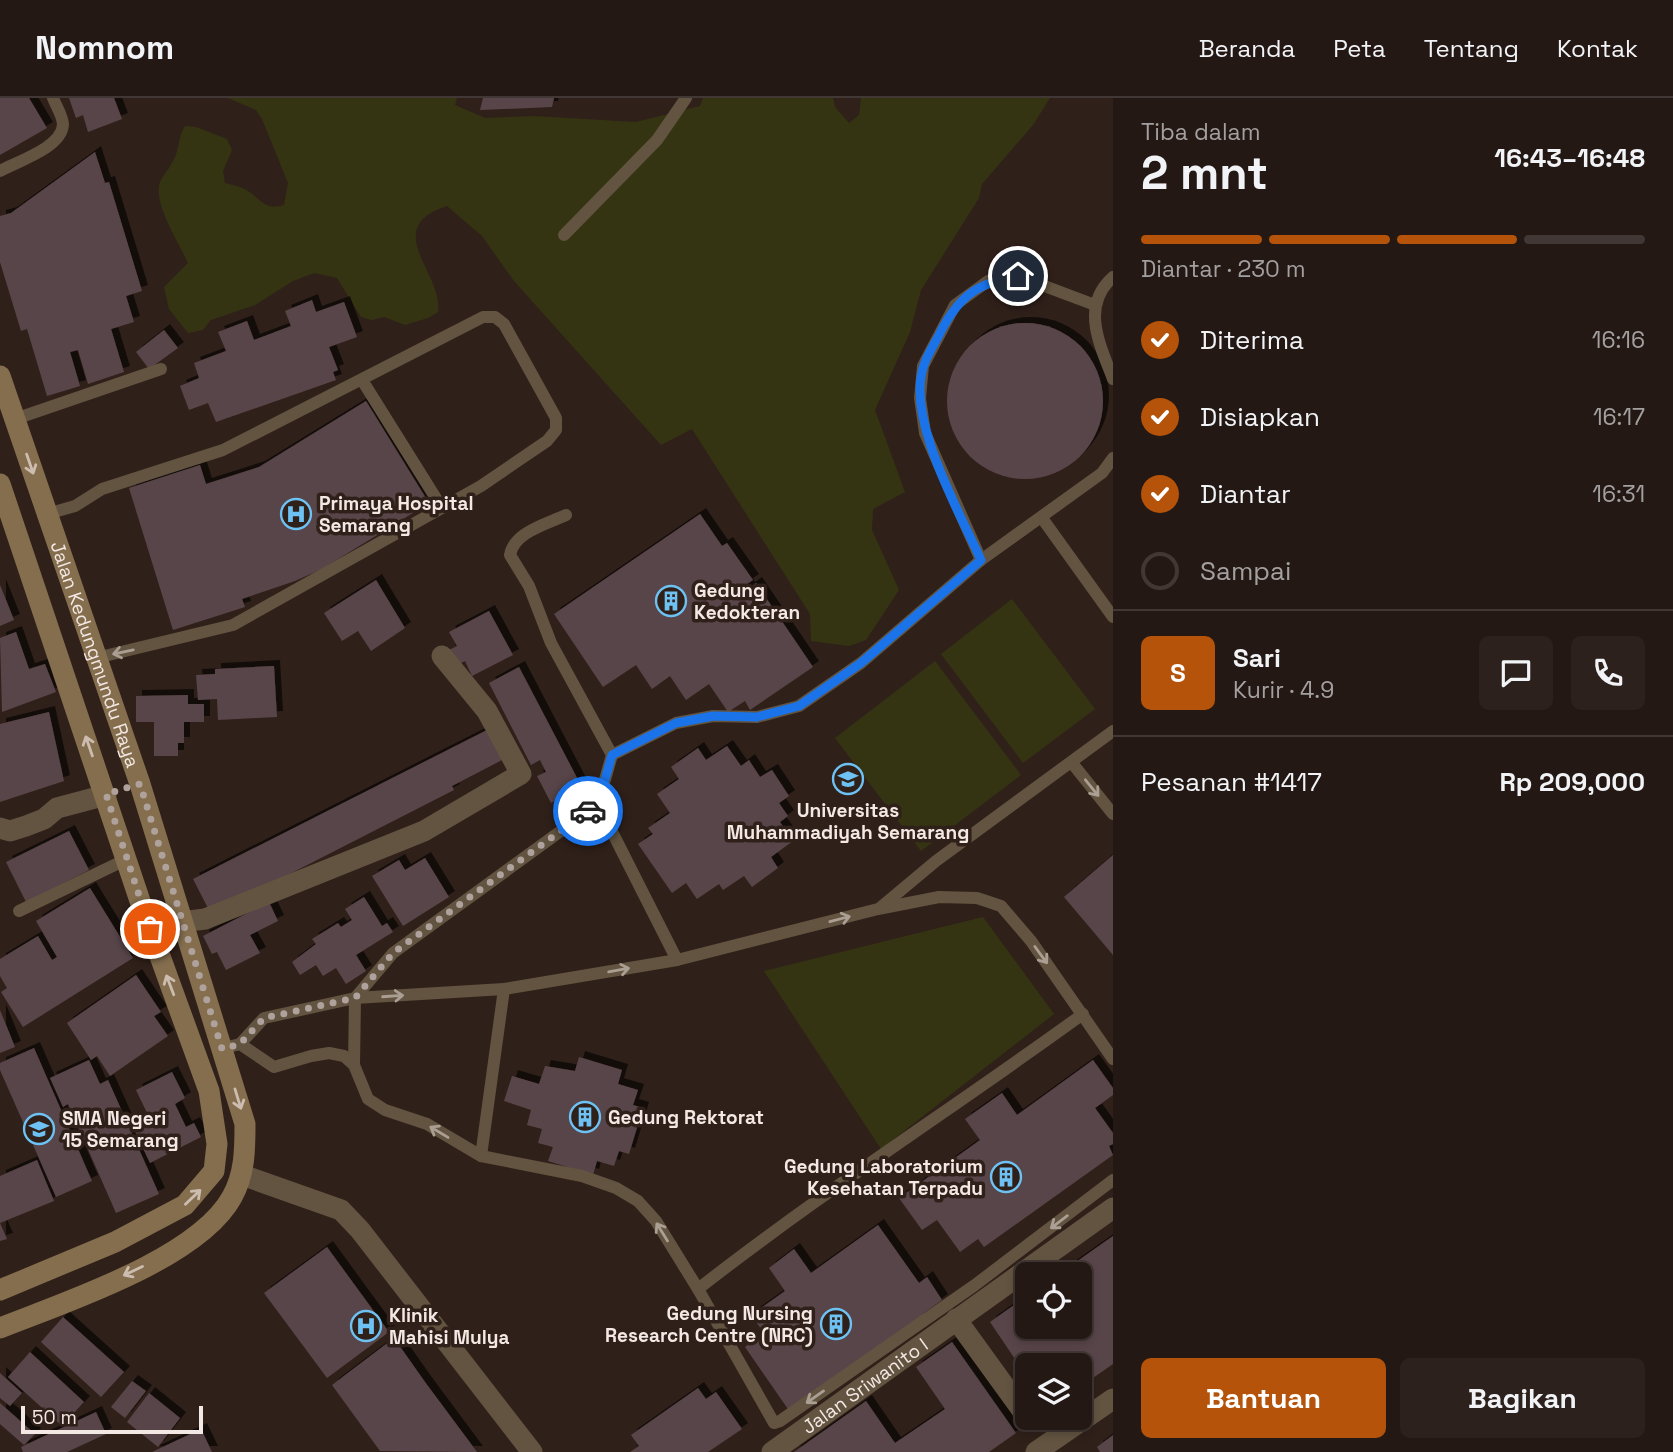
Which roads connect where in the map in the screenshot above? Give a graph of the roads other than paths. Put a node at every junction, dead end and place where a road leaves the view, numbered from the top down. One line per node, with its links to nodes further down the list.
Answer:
1 (52, 98): 3 (lane)
2 (686, 98): 4 (lane)
3 (0, 171)
4 (564, 235)
5 (1113, 277): 6 (lane)
6 (1095, 305): 9 (lane); 18 (lane)
7 (161, 369): 11 (lane)
8 (0, 376): 11 (main road, Jalan Kedungmundu Raya)
9 (1113, 379)
10 (362, 380): 14 (lane); 14 (lane); 15 (lane)
11 (15, 419): 15 (main road, Jalan Kedungmundu Raya, one-way to 15)
12 (1113, 458): 17 (lane)
13 (0, 484): 26 (main road, Jalan Kedungmundu Raya, one-way to 13)
14 (442, 508): 21 (lane, one-way to 21)
15 (47, 514): 21 (main road, Jalan Kedungmundu Raya)
16 (566, 515): 23 (lane)
17 (1042, 518): 18 (lane); 19 (lane)
18 (981, 560): 23 (lane)
19 (1113, 617)
20 (442, 656): 33 (street)
21 (96, 658): 25 (main road, Jalan Kedungmundu Raya)
22 (1110, 738): 24 (lane)
23 (612, 755): 27 (lane)
24 (1072, 763): 28 (lane, one-way to 28); 31 (lane)
25 (140, 784): 26 (main road); 33 (main road, Jalan Kedungmundu Raya)
26 (106, 794): 29 (street); 30 (main road, Jalan Kedungmundu Raya)
27 (598, 804): 34 (lane); 36 (lane)
28 (1113, 814)
29 (0, 828)
30 (127, 859): 32 (lane); 39 (main road, Jalan Kedungmundu Raya, one-way to 30)
31 (878, 909): 34 (lane, one-way to 31); 37 (lane, one-way to 37)
32 (19, 911)
33 (181, 922): 38 (main road, Jalan Kedungmundu Raya)
34 (677, 960): 35 (lane, one-way to 34)
35 (504, 989): 36 (lane, one-way to 35); 42 (lane)
36 (355, 998): 38 (lane); 41 (lane)
37 (1083, 1014): 40 (lane); 48 (lane)
38 (231, 1047): 39 (main road); 41 (lane); 44 (main road, Jalan Kedungmundu Raya, one-way to 44)
39 (197, 1058): 43 (main road, Jalan Kedungmundu Raya)
40 (1113, 1059)
41 (354, 1065): 42 (lane, one-way to 41)
42 (481, 1156): 48 (lane, one-way to 42)
43 (215, 1171): 44 (main road); 47 (main road, one-way to 43)
44 (242, 1175): 50 (main road, Jalan Kedungmundu Raya, one-way to 50); 55 (street)
45 (1113, 1180): 48 (lane, one-way to 48)
46 (1113, 1208): 49 (street, Jalan Sriwanito I)
47 (0, 1290)
48 (698, 1290)
49 (956, 1319): 51 (street); 56 (street, Jalan Sriwanito I)
50 (1, 1325)
51 (1015, 1399)
52 (1113, 1399): 54 (street)
53 (1035, 1430): 54 (street)
54 (1045, 1449)
55 (532, 1452)
56 (772, 1452)

